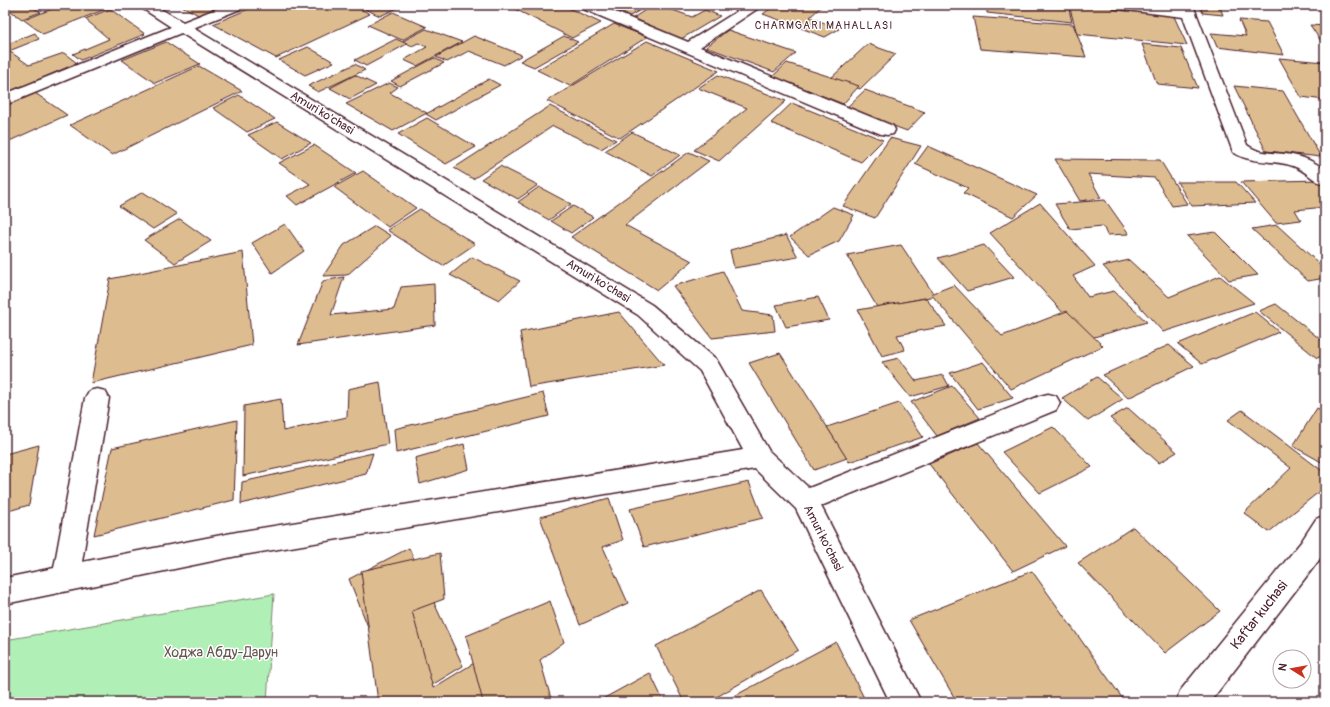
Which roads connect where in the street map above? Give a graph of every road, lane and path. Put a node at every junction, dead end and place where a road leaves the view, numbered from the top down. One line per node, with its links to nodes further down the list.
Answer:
1 (144, 5): 7 (street, Amuri ko'chasi)
2 (238, 5): 7 (street)
3 (586, 5): 8 (street)
4 (756, 5): 8 (street)
5 (1118, 5): 6 (street)
6 (1187, 9): 11 (street)
7 (182, 28): 9 (street); 14 (street, Amuri ko'chasi)
8 (688, 48): 10 (street)
9 (5, 100)
10 (887, 130)
11 (1325, 178)
12 (97, 398): 18 (street)
13 (1048, 403): 15 (street)
14 (760, 458): 15 (street, Amuri ko'chasi); 18 (street)
15 (805, 501): 20 (street, Amuri ko'chasi)
16 (1325, 527): 17 (street, Kaftar kuchasi)
17 (1317, 555): 21 (street, Kaftar kuchasi)
18 (66, 579): 19 (street)
19 (5, 591)
20 (906, 702)
21 (1191, 702)

